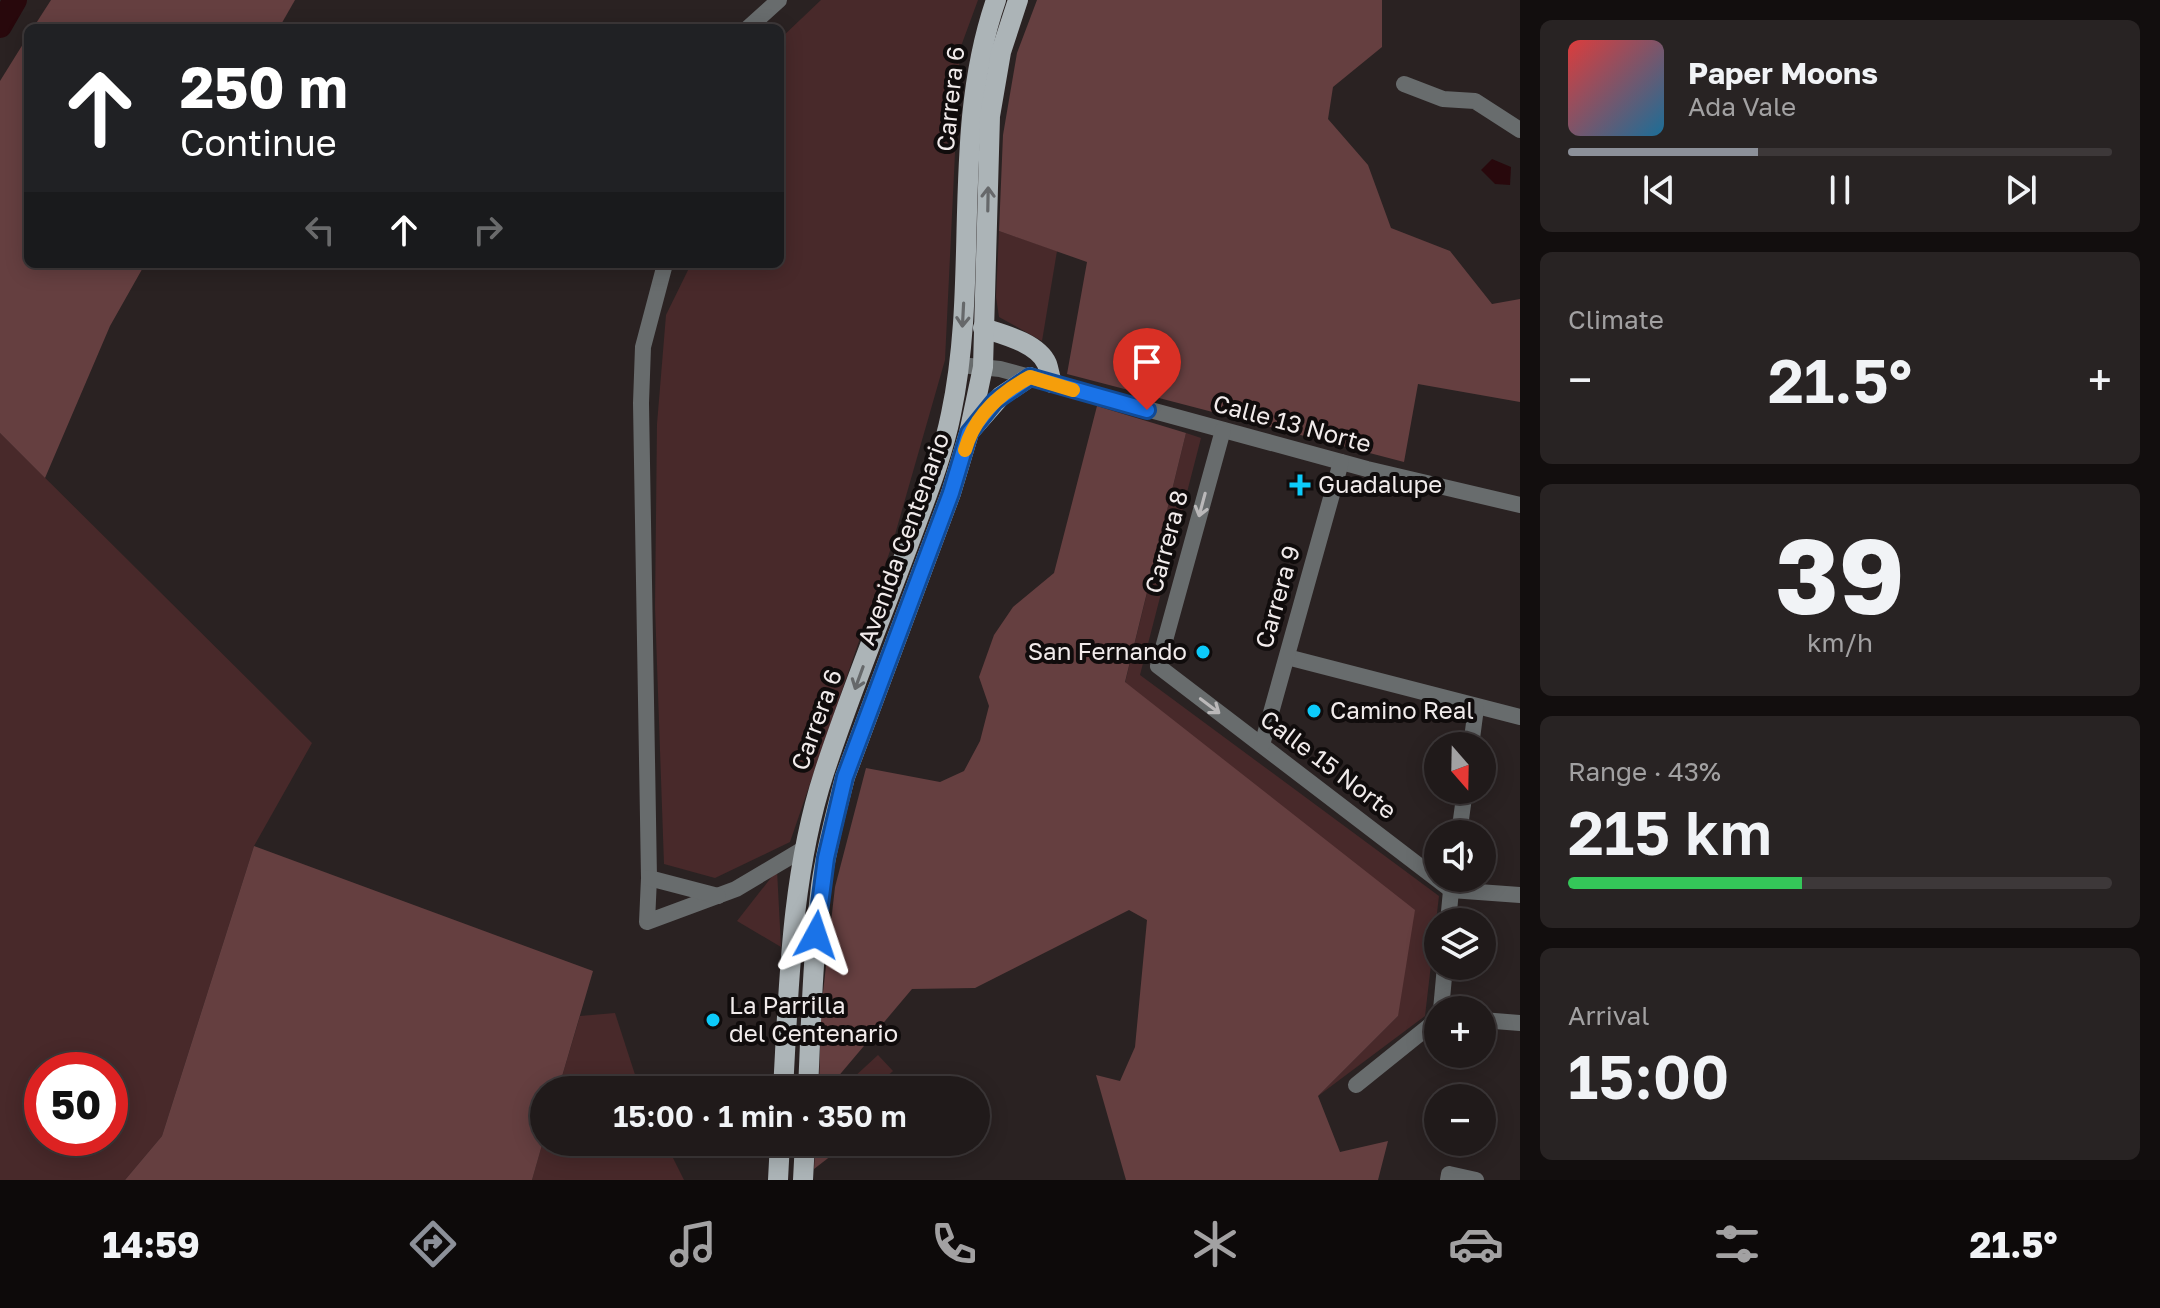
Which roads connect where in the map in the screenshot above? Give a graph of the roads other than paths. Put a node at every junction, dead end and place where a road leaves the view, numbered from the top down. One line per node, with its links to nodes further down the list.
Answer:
1 (779, 0): 4 (street)
2 (996, 0): 9 (main road, Carrera 6, one-way to 9)
3 (1018, 0): 8 (main road, Avenida Centenario, one-way to 3)
4 (752, 24)
5 (1404, 84): 6 (street)
6 (1520, 130)
7 (664, 268): 25 (street)
8 (983, 328): 10 (main road, Avenida Centenario); 12 (main road)
9 (960, 365): 10 (street, Calle 13 Norte); 23 (main road, Carrera 6, one-way to 23)
10 (983, 367): 11 (street, Calle 13 Norte); 14 (main road, Avenida Centenario)
11 (1030, 377): 12 (street, Calle 13 Norte); 14 (main road)
12 (1052, 383): 13 (street, Calle 13 Norte)
13 (1223, 430): 15 (street, Calle 13 Norte); 18 (street, Carrera 8, one-way to 18)
14 (969, 433): 33 (main road, Avenida Centenario)
15 (1341, 462): 16 (street, Calle 13 Norte); 17 (street, Carrera 9)
16 (1520, 505)
17 (1287, 657): 19 (street); 22 (street, Carrera 9)
18 (1158, 666): 22 (street, Calle 15 Norte, one-way to 22)
19 (1476, 708): 20 (street); 21 (street)
20 (1520, 717)
21 (1473, 732)
22 (1262, 745): 24 (street, Calle 15 Norte)
23 (805, 848): 28 (street); 32 (main road, Carrera 6)
24 (1424, 864)
25 (649, 878): 28 (street); 28 (street)
26 (1496, 891): 27 (street)
27 (1520, 895)
28 (718, 896)
29 (1496, 1021): 30 (street)
30 (1520, 1023)
31 (1424, 1030): 34 (street)
32 (784, 1076)
33 (809, 1076)
34 (1356, 1085)
35 (779, 1156): 38 (main road)
36 (804, 1156): 39 (main road)
37 (1448, 1177): 40 (street)
38 (778, 1180)
39 (803, 1180)
40 (1476, 1180)

